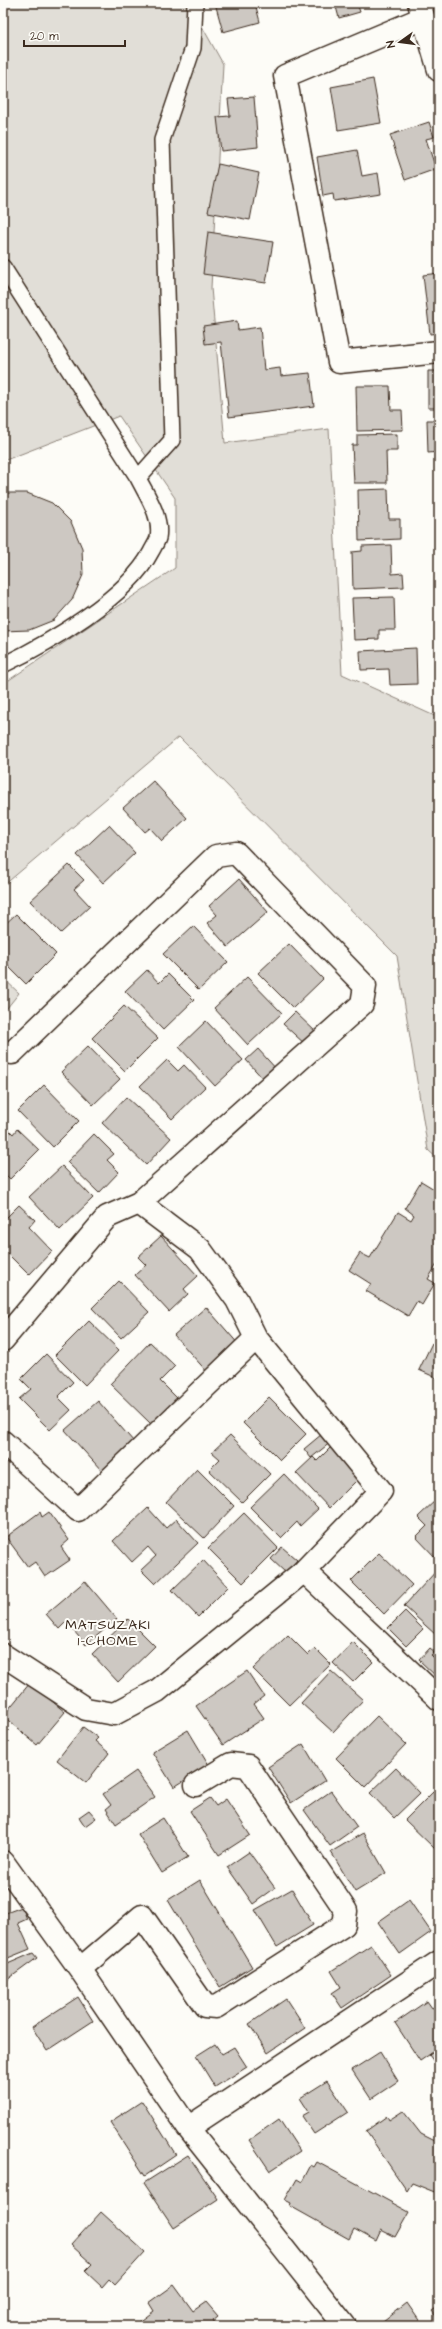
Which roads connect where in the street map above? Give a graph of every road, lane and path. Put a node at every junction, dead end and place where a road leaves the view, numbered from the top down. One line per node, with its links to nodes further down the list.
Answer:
1 (195, 3): 6 (lane)
2 (421, 10): 3 (street); 5 (street)
3 (439, 70)
4 (3, 267): 6 (lane)
5 (439, 352)
6 (138, 478): 7 (lane)
7 (3, 666)
8 (12, 1053): 9 (street)
9 (140, 1203): 10 (street); 11 (street)
10 (256, 1338): 12 (street); 13 (street)
11 (3, 1340)
12 (3, 1442)
13 (304, 1571): 14 (street); 15 (street)
14 (3, 1655)
15 (439, 1699)
16 (196, 1785): 19 (street)
17 (3, 1862): 19 (street)
18 (439, 1962): 20 (street)
19 (80, 1970): 20 (street)
20 (188, 2128): 21 (street)
21 (345, 2326)

